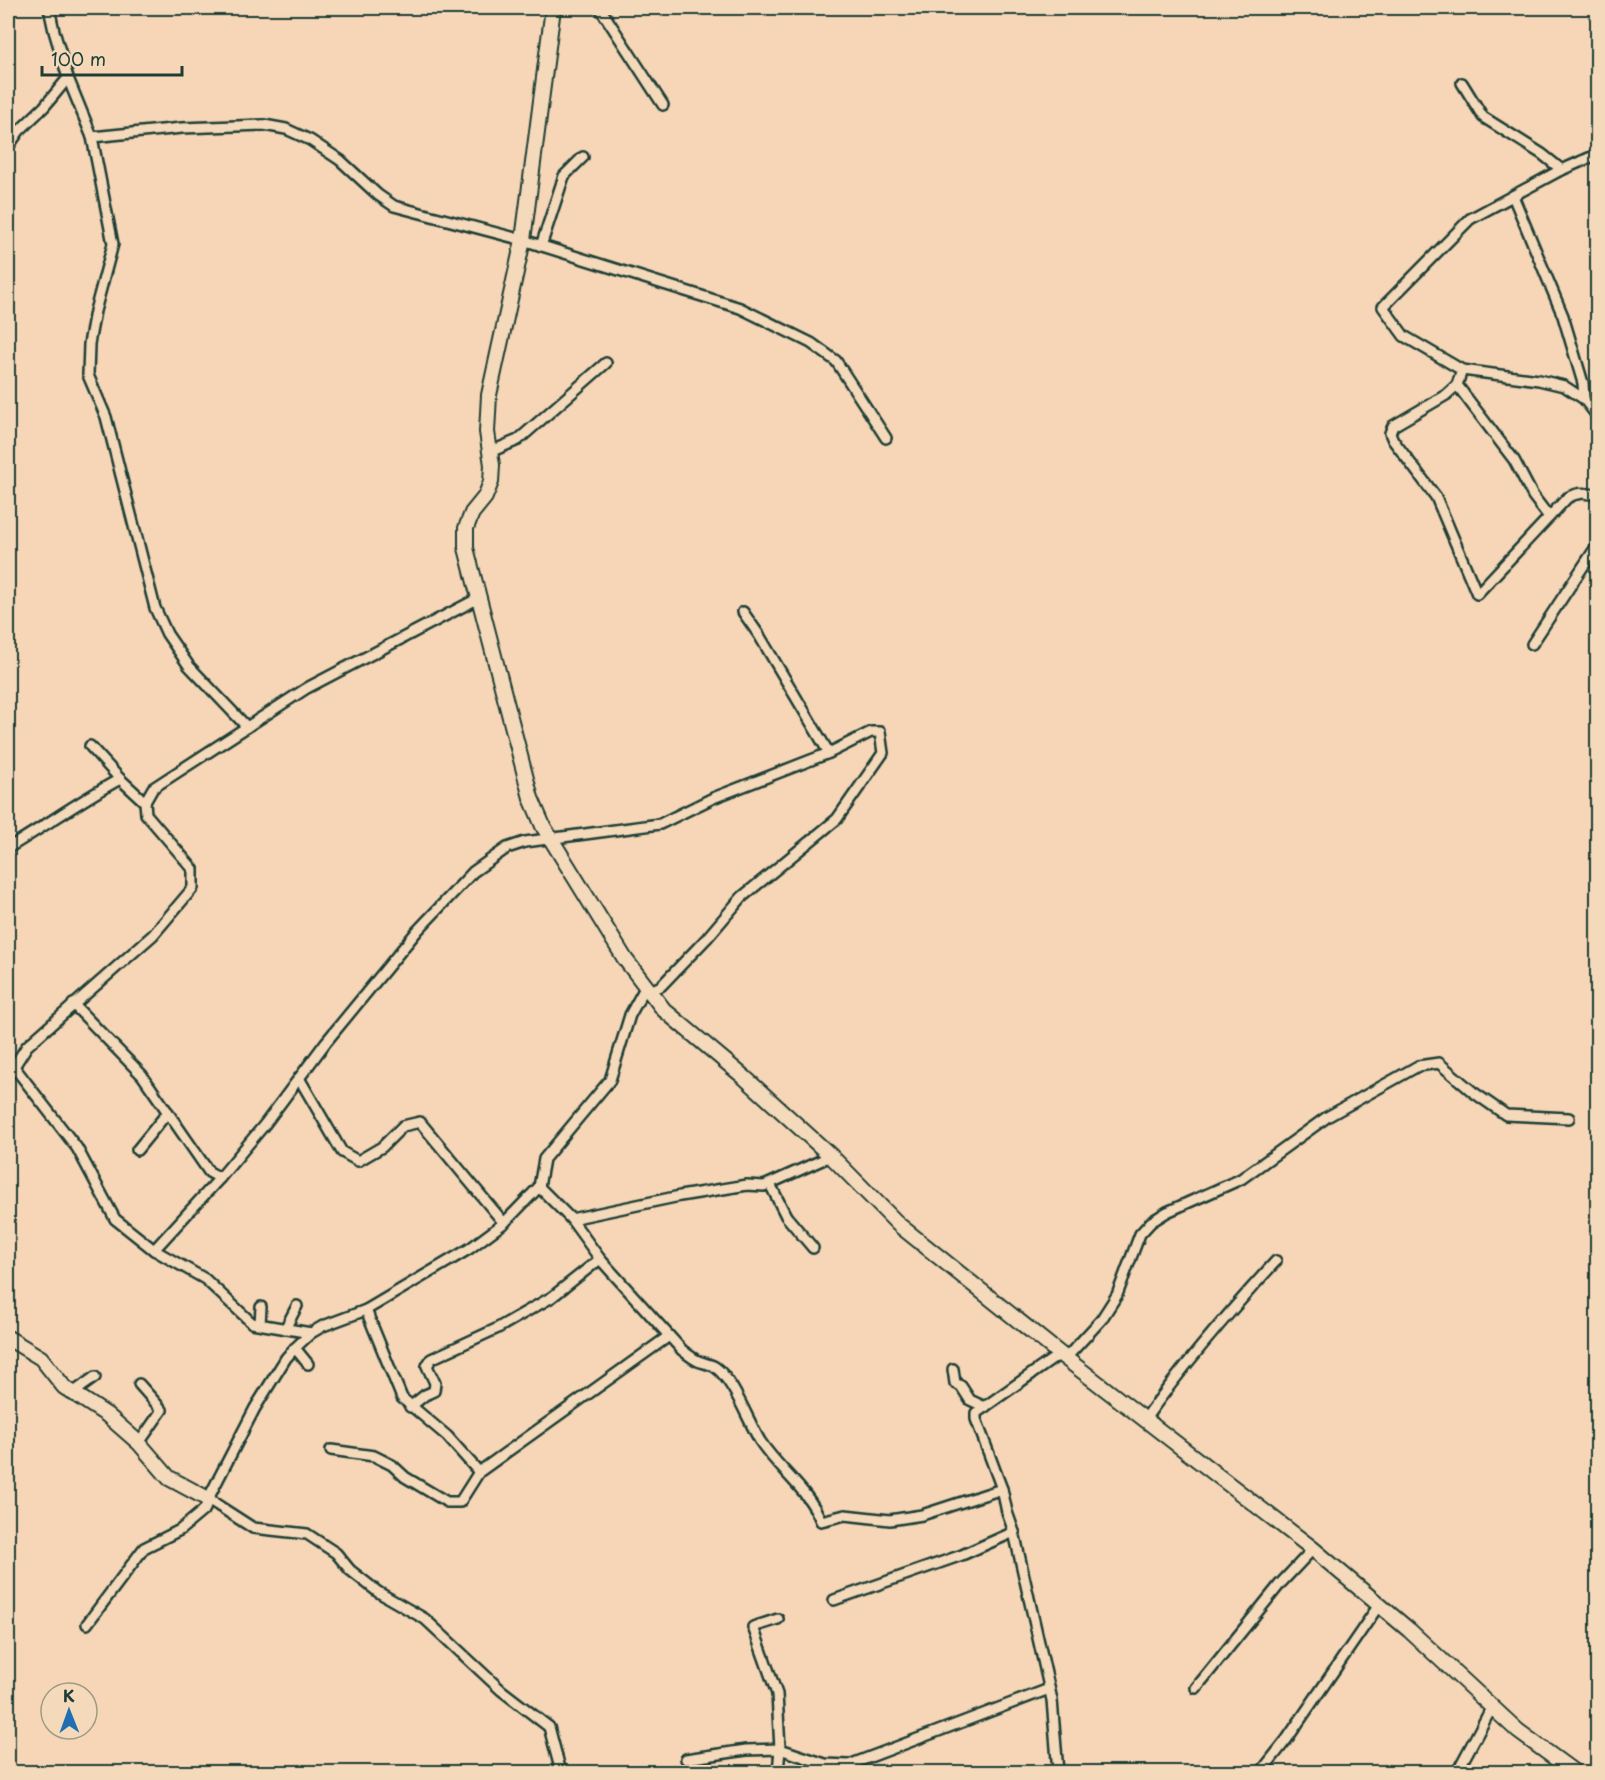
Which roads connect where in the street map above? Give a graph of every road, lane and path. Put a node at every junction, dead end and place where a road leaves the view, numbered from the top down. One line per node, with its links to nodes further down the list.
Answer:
1 (49, 8): 4 (street)
2 (553, 8): 13 (street)
3 (600, 8): 6 (street)
4 (68, 78): 7 (street); 8 (street)
5 (1462, 83): 11 (street)
6 (663, 105)
7 (92, 137): 13 (street); 28 (street)
8 (8, 147)
9 (1598, 154): 11 (street)
10 (584, 157): 14 (street)
11 (1562, 170): 12 (street)
12 (1513, 196): 16 (street); 18 (street)
13 (523, 240): 14 (street); 21 (street)
14 (541, 246): 20 (street)
15 (606, 363): 21 (street)
16 (1462, 370): 17 (street); 18 (street)
17 (1457, 385): 23 (street); 23 (street)
18 (1584, 399): 19 (street)
19 (1598, 417)
20 (886, 438)
21 (490, 452): 25 (street)
22 (1598, 496): 23 (street)
23 (1549, 517)
24 (1598, 544): 27 (street)
25 (479, 598): 28 (street); 33 (street)
26 (743, 612): 30 (street)
27 (1532, 644)
28 (247, 727): 32 (street)
29 (90, 746): 31 (street)
30 (829, 753): 33 (street); 35 (street)
31 (120, 779): 32 (street); 34 (street)
32 (145, 802): 36 (street)
33 (552, 840): 35 (street); 39 (street)
34 (8, 848)
35 (648, 989): 43 (street); 46 (street)
36 (73, 1004): 38 (street); 40 (street)
37 (8, 1059): 38 (street)
38 (10, 1071): 50 (street)
39 (299, 1078): 44 (street); 48 (street)
40 (168, 1112): 42 (street); 44 (street)
41 (1569, 1118): 62 (street)
42 (137, 1150)
43 (831, 1156): 45 (street); 62 (street)
44 (220, 1178): 50 (street)
45 (770, 1184): 47 (street); 49 (street)
46 (539, 1187): 47 (street); 48 (street)
47 (571, 1219): 51 (street)
48 (504, 1223): 55 (street)
49 (813, 1248)
50 (154, 1250): 56 (street)
51 (600, 1259): 59 (street); 68 (street)
52 (1276, 1261): 70 (street)
53 (297, 1306): 57 (street)
54 (261, 1307): 56 (street)
55 (366, 1310): 58 (street); 68 (street)
56 (260, 1324): 57 (street)
57 (285, 1329): 58 (street)
58 (311, 1333): 61 (street)
59 (669, 1336): 73 (street); 74 (street)
60 (8, 1338): 67 (street)
61 (295, 1348): 63 (street); 75 (street)
62 (1063, 1356): 69 (street); 70 (street)
63 (308, 1364)
64 (953, 1368): 69 (street)
65 (95, 1377): 67 (street)
66 (139, 1384): 71 (street)
67 (73, 1393): 71 (street)
68 (410, 1407): 73 (street)
69 (985, 1407): 74 (street)
70 (1145, 1419): 77 (street)
71 (138, 1443): 75 (street)
72 (331, 1450): 73 (street)
73 (479, 1472)
74 (1002, 1489): 76 (street)
75 (208, 1499): 81 (street); 87 (street)
76 (1014, 1532): 78 (street); 83 (street)
77 (1313, 1549): 79 (street); 82 (street)
78 (834, 1600)
79 (1379, 1605): 84 (street); 90 (street)
80 (778, 1619): 85 (street)
81 (87, 1624)
82 (1196, 1688)
83 (1049, 1689): 85 (street); 89 (street)
84 (1492, 1707): 91 (street); 92 (street)
85 (780, 1749): 86 (street); 88 (street)
86 (686, 1760)
87 (561, 1773)
88 (778, 1773)
89 (1058, 1773)
90 (1261, 1773)
91 (1457, 1773)
92 (1574, 1773)

